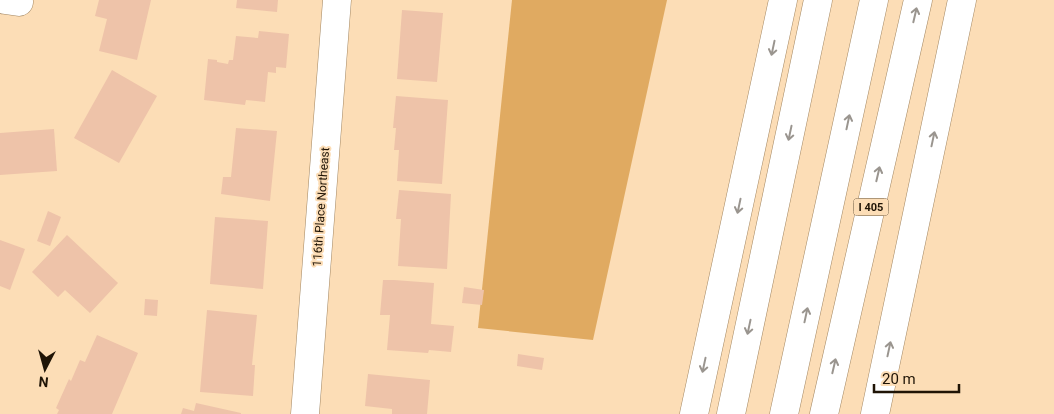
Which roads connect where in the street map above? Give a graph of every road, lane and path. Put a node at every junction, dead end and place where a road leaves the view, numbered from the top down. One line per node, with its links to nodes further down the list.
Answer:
1 (337, 0): 7 (main road, 116th Place Northeast)
2 (784, 0): 8 (main road, one-way to 8)
3 (818, 0): 9 (main road, one-way to 9)
4 (874, 0): 10 (main road, one-way to 4)
5 (918, 0): 11 (main road, I 405, one-way to 5)
6 (962, 0): 12 (main road, one-way to 6)
7 (305, 414)
8 (694, 414)
9 (731, 414)
10 (784, 414)
11 (824, 414)
12 (875, 414)

